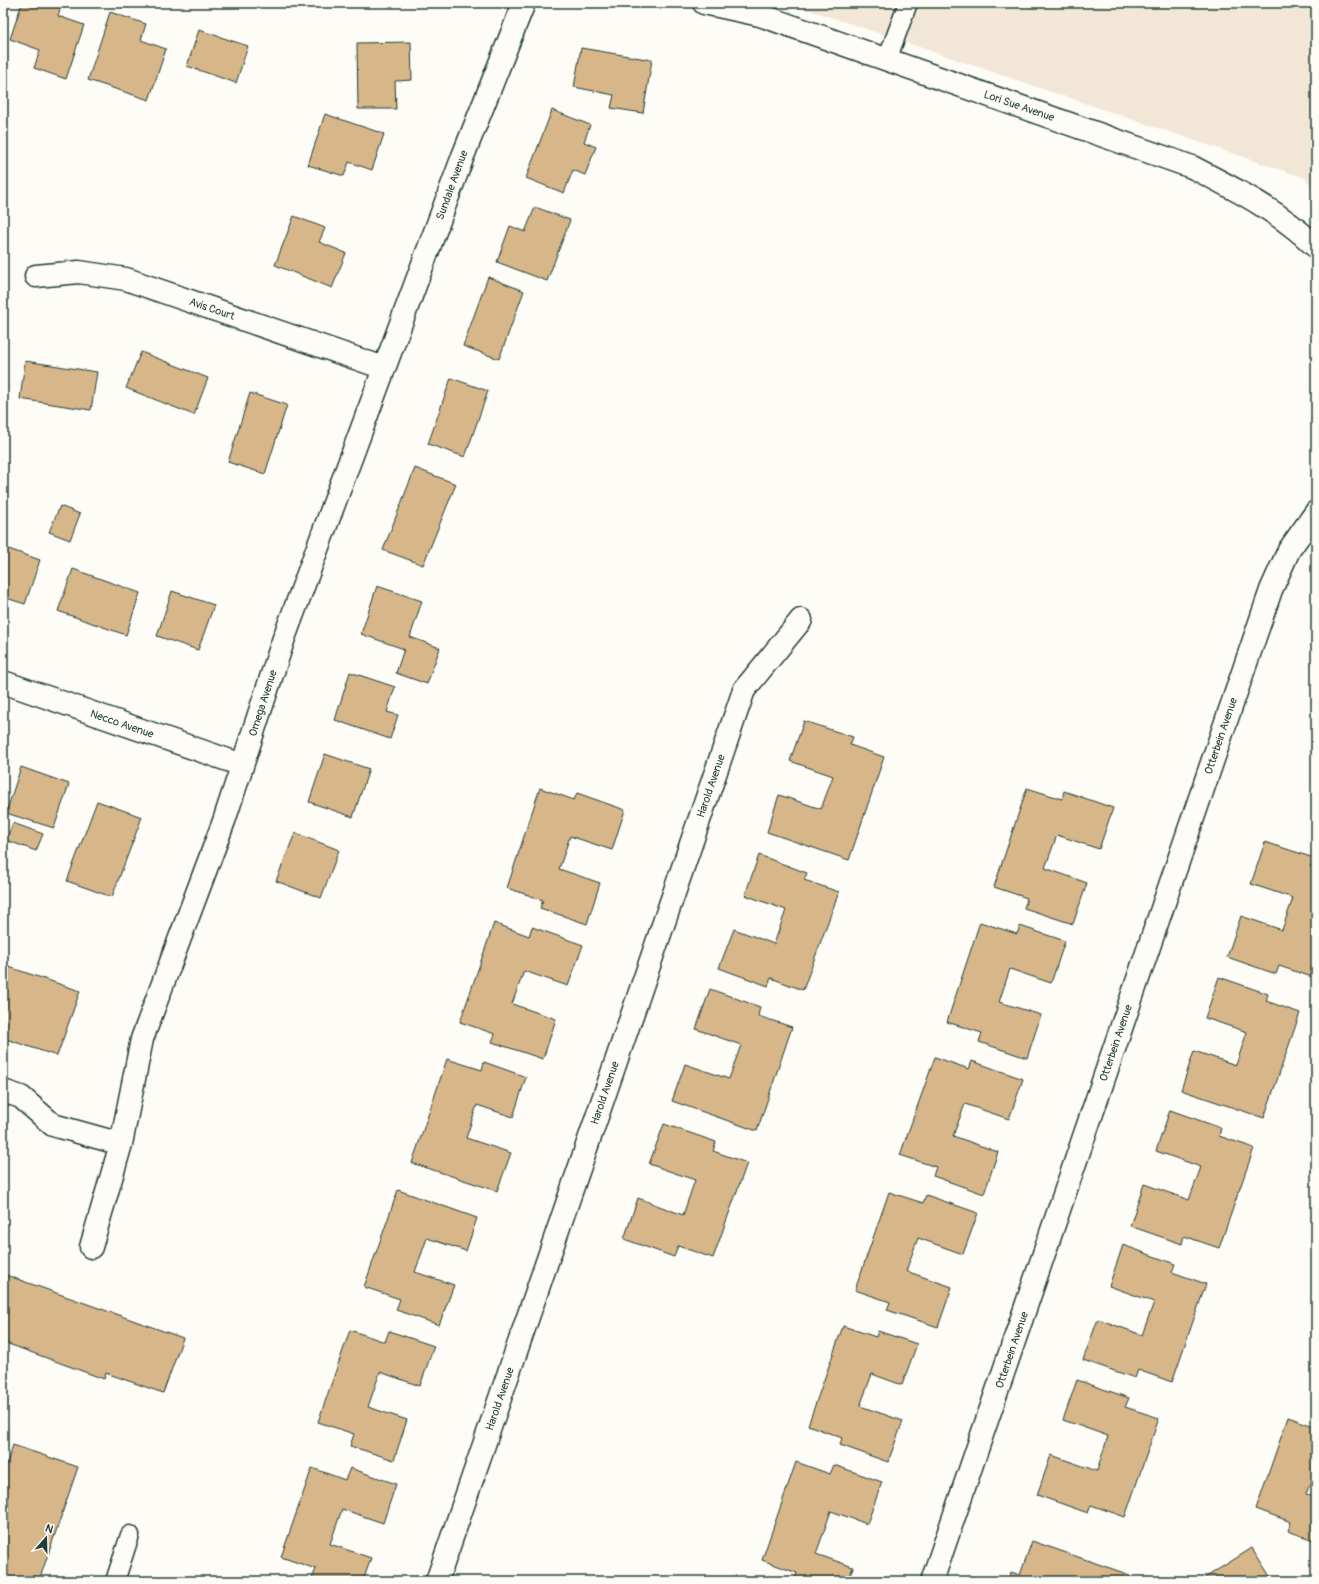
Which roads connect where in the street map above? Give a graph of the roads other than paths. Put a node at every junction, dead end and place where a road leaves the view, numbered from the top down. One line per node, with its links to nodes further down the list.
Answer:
1 (524, 3): 7 (street, Sundale Avenue)
2 (704, 3): 4 (street, Lori Sue Avenue)
3 (908, 3): 4 (lane)
4 (887, 60): 5 (street, Lori Sue Avenue)
5 (1316, 247)
6 (36, 276): 7 (street, Avis Court)
7 (384, 368): 11 (street, Omega Avenue)
8 (1316, 512): 18 (street, Otterbein Avenue)
9 (801, 620): 17 (street, Harold Avenue)
10 (3, 682): 11 (street, Necco Avenue)
11 (242, 765): 13 (street, Omega Avenue)
12 (3, 1091): 13 (street)
13 (121, 1144): 14 (street, Omega Avenue)
14 (91, 1247)
15 (130, 1535): 16 (lane)
16 (115, 1581)
17 (437, 1581)
18 (932, 1581)

